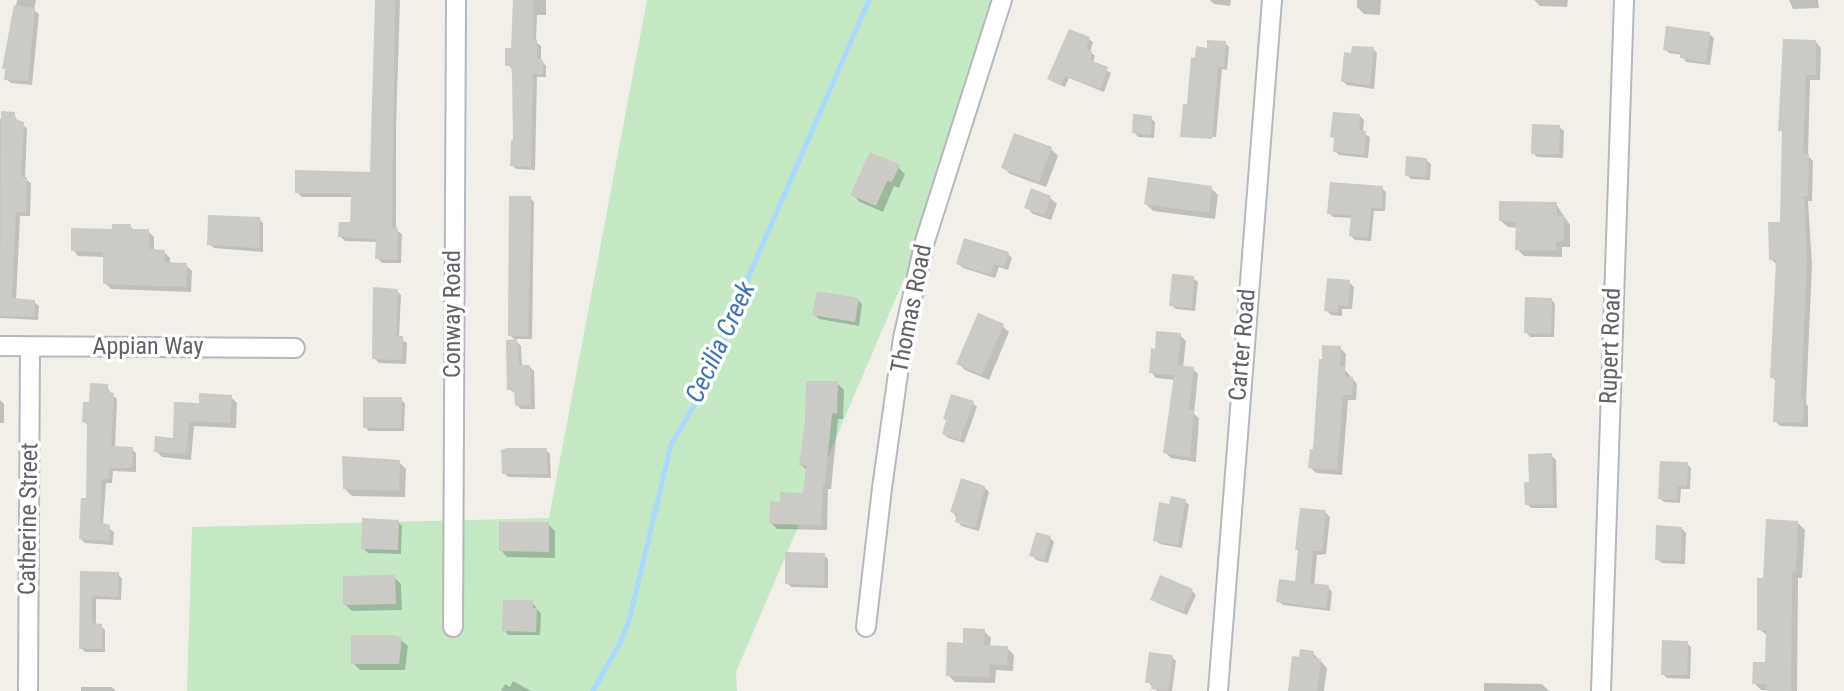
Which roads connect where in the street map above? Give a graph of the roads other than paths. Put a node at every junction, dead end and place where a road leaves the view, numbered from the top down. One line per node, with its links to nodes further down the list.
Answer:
1 (456, 0): 8 (street, Conway Road)
2 (1002, 0): 9 (street, Thomas Road)
3 (1272, 0): 11 (street, Carter Road)
4 (1624, 0): 12 (street, Rupert Road)
5 (0, 346): 6 (street, Appian Way)
6 (30, 348): 7 (street, Appian Way); 10 (street, Catherine Street)
7 (295, 348)
8 (453, 627)
9 (866, 627)
10 (28, 691)
11 (1218, 691)
12 (1601, 691)

